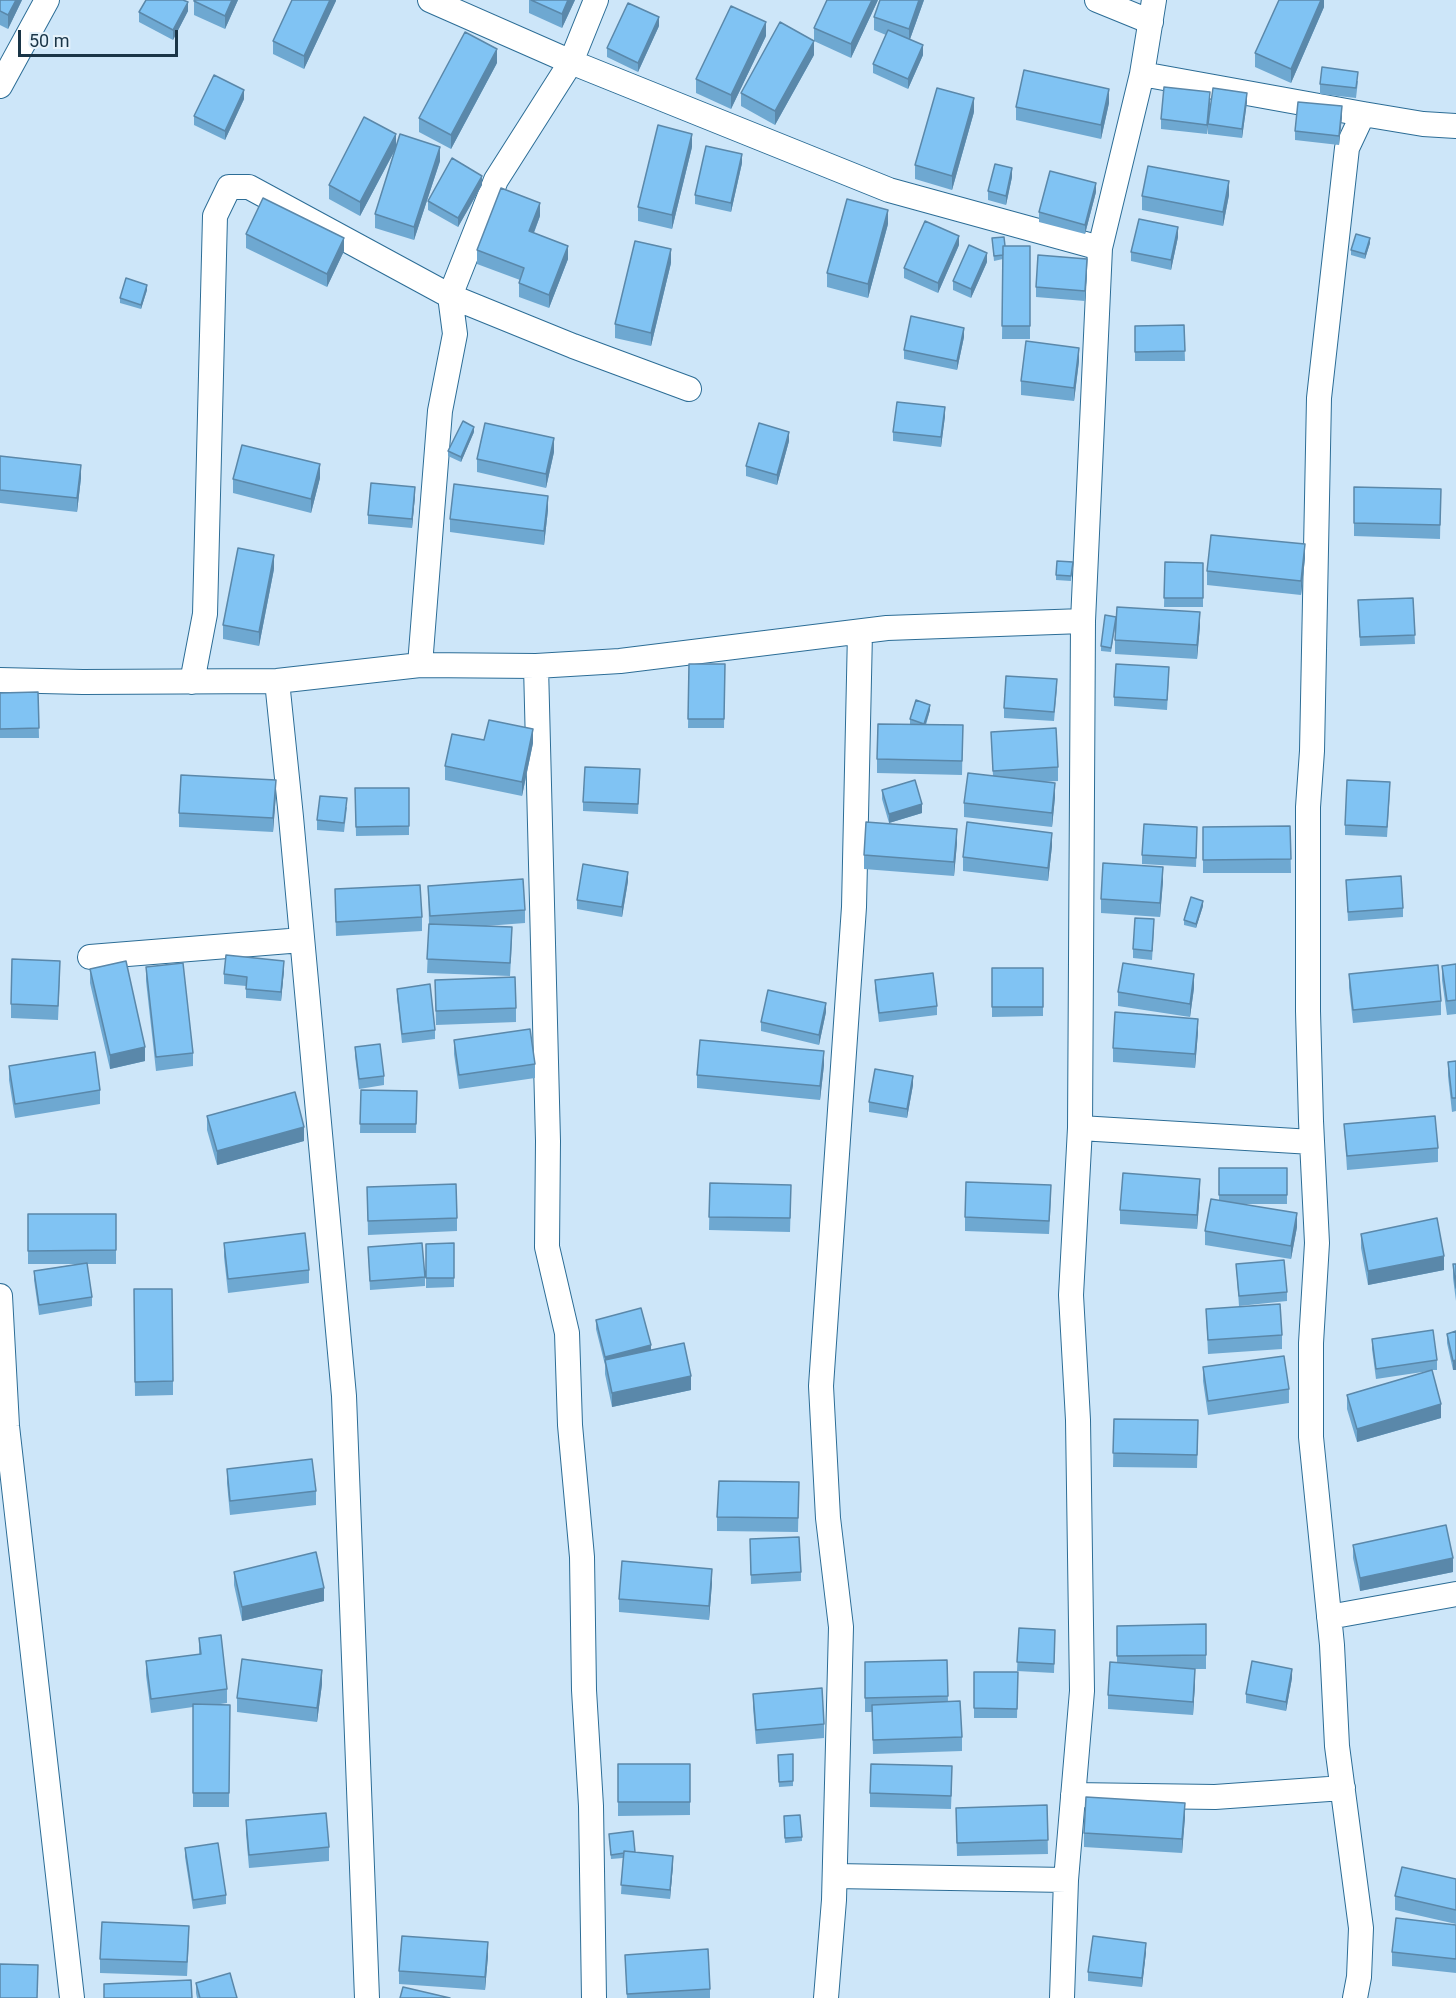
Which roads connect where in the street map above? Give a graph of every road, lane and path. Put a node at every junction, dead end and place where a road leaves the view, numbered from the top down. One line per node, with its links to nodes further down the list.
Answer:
1 (47, 0): 8 (street)
2 (430, 0): 6 (street)
3 (596, 0): 6 (street)
4 (1097, 0): 5 (street)
5 (1153, 11): 7 (street)
6 (571, 62): 11 (street); 12 (street)
7 (1142, 74): 9 (street); 11 (street)
8 (0, 86)
9 (1363, 114): 10 (street); 24 (street)
10 (1456, 126)
11 (1100, 248): 14 (street)
12 (450, 296): 13 (street); 16 (street); 20 (street)
13 (689, 389)
14 (1083, 621): 15 (street); 23 (street)
15 (860, 632): 17 (street); 30 (street)
16 (420, 666): 17 (street); 19 (street)
17 (536, 666): 34 (street)
18 (0, 680): 20 (street)
19 (277, 681): 20 (street); 21 (street)
20 (192, 682)
21 (302, 940): 22 (street); 33 (street)
22 (90, 957)
23 (1080, 1128): 24 (street); 29 (street)
24 (1312, 1142): 27 (street)
25 (0, 1296): 32 (street)
26 (1456, 1594): 27 (street)
27 (1329, 1617): 28 (street)
28 (1343, 1788): 29 (street); 37 (street)
29 (1074, 1795): 31 (street)
30 (835, 1876): 31 (street); 35 (street)
31 (1066, 1880): 36 (street)
32 (72, 1998)
33 (367, 1998)
34 (594, 1998)
35 (826, 1998)
36 (1062, 1998)
37 (1355, 1998)

